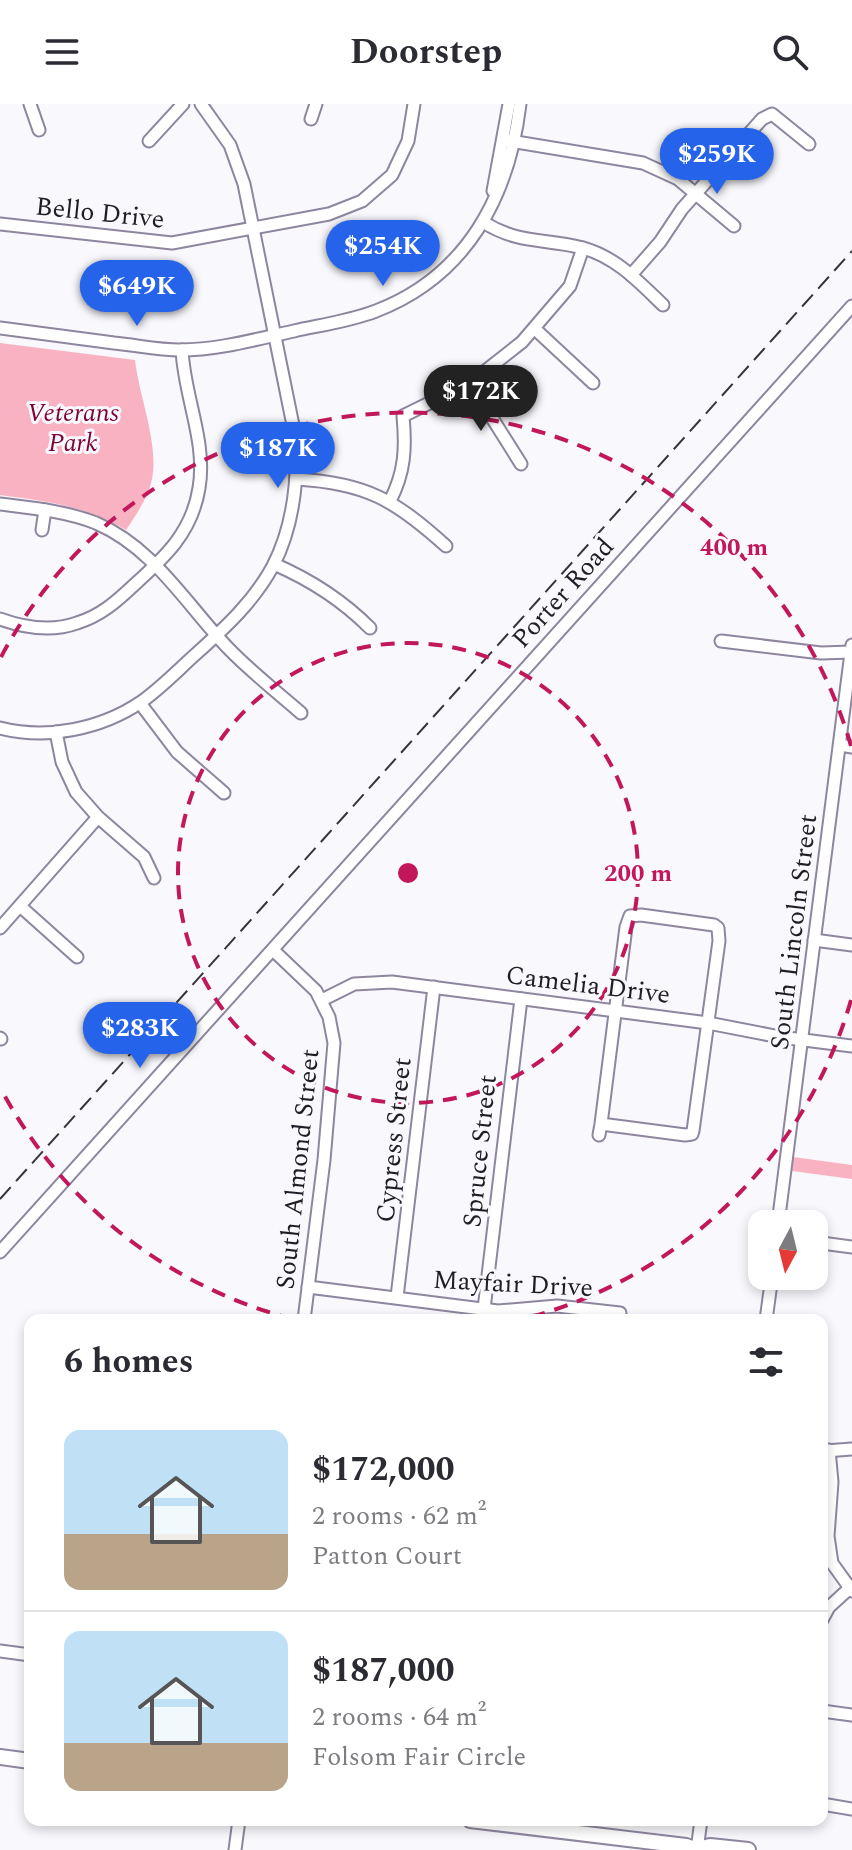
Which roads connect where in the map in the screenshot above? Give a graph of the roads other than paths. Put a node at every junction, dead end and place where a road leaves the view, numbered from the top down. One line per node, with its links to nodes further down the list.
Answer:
1 (30, 104): 9 (street)
2 (183, 104): 10 (street)
3 (201, 104): 17 (street)
4 (316, 104): 8 (street)
5 (414, 104): 17 (street, Bello Drive)
6 (509, 104): 11 (street)
7 (520, 104): 11 (street)
8 (311, 119)
9 (39, 130)
10 (149, 141)
11 (510, 141): 13 (street); 14 (street)
12 (809, 144): 13 (street)
13 (697, 193): 16 (street); 19 (street)
14 (483, 222): 18 (street); 24 (street)
15 (0, 224): 17 (street, Bello Drive)
16 (734, 226)
17 (253, 230): 24 (street)
18 (583, 248): 19 (street); 23 (street)
19 (631, 275): 20 (street)
20 (663, 305)
21 (852, 306): 55 (street, Porter Road)
22 (0, 328): 25 (street)
23 (535, 329): 26 (street); 27 (street)
24 (275, 335): 25 (street); 29 (street)
25 (182, 350): 36 (street)
26 (470, 383): 28 (street); 30 (street)
27 (593, 383)
28 (521, 464)
29 (297, 479): 30 (street); 35 (street)
30 (390, 501): 34 (street)
31 (0, 504): 32 (street)
32 (45, 510): 33 (street); 36 (street)
33 (42, 530)
34 (446, 546)
35 (274, 564): 38 (street); 39 (street)
36 (157, 566): 37 (street); 39 (street)
37 (0, 619)
38 (370, 628)
39 (217, 635): 43 (street); 44 (street)
40 (721, 641): 42 (street)
41 (852, 645): 42 (street, South Lincoln Street)
42 (851, 652): 47 (street, South Lincoln Street)
43 (140, 703): 46 (street); 48 (street)
44 (301, 713)
45 (0, 728): 46 (street)
46 (56, 732): 49 (street)
47 (846, 746): 53 (street, South Lincoln Street)
48 (224, 793)
49 (98, 817): 50 (street); 51 (street)
50 (154, 878)
51 (20, 906): 52 (street); 56 (street)
52 (0, 928)
53 (814, 940): 54 (street); 62 (street, South Lincoln Street)
54 (852, 945)
55 (273, 950): 59 (street, South Almond Street); 67 (street, Porter Road)
56 (77, 957)
57 (434, 987): 58 (street, Camelia Drive); 59 (street, Camelia Drive); 70 (street, Cypress Street)
58 (521, 999): 60 (street, Camelia Drive); 71 (street, Spruce Street)
59 (322, 1000): 68 (street, South Almond Street)
60 (615, 1011): 61 (street, Camelia Drive); 61 (street); 61 (street)
61 (708, 1023): 62 (street, Camelia Drive)
62 (801, 1040): 63 (street, Camelia Drive); 64 (street, South Lincoln Street)
63 (852, 1046)
64 (780, 1210)
65 (828, 1244): 66 (street)
66 (852, 1247)
67 (0, 1252)
68 (308, 1287): 70 (street, Mayfair Drive); 73 (street, South Almond Street)
69 (770, 1290): 74 (street)
70 (397, 1297): 71 (street, Mayfair Drive)
71 (484, 1309): 72 (street, Mayfair Drive)
72 (620, 1313)
73 (305, 1314)
74 (767, 1314)
75 (852, 1449): 76 (street)
76 (828, 1451)
77 (828, 1461): 79 (street)
78 (828, 1536): 80 (street)
79 (828, 1536)
80 (851, 1588): 81 (street)
81 (828, 1609)
82 (0, 1651): 83 (street)
83 (24, 1654)
84 (828, 1712): 85 (street)
85 (852, 1715)
86 (0, 1757): 87 (main road)
87 (24, 1760)
88 (828, 1805): 89 (street)
89 (852, 1809)
90 (238, 1826): 93 (street)
91 (515, 1826): 94 (main road)
92 (700, 1826): 94 (street)
93 (235, 1850)
94 (697, 1850): 95 (main road)
95 (748, 1850)

